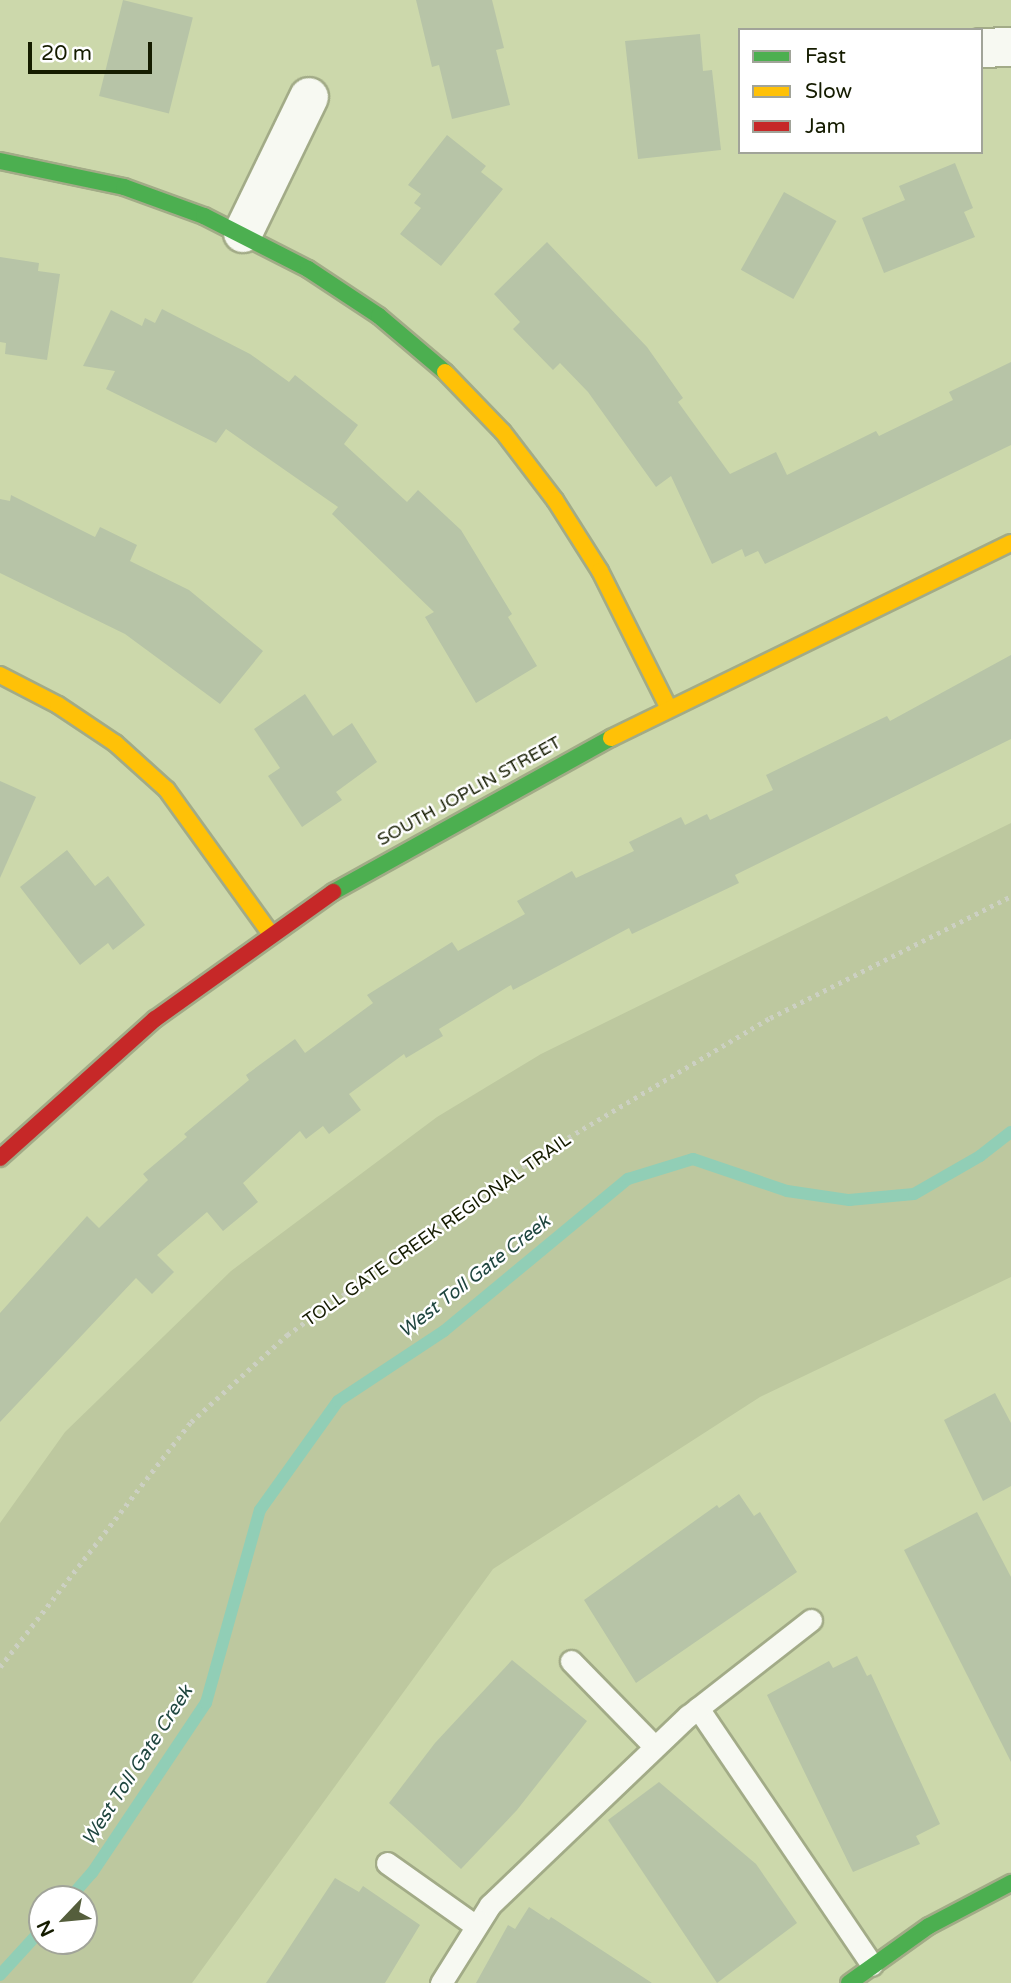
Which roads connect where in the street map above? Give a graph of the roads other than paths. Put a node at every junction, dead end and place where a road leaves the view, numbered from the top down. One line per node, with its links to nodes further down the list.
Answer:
1 (1011, 47): 2 (street)
2 (983, 48)
3 (309, 97): 5 (street)
4 (0, 161): 5 (street)
5 (243, 233): 8 (street)
6 (1011, 543): 8 (street, SOUTH JOPLIN STREET)
7 (0, 675): 9 (street)
8 (669, 709): 9 (street, SOUTH JOPLIN STREET)
9 (270, 933): 10 (street, SOUTH JOPLIN STREET)
10 (0, 1158)
11 (811, 1620): 13 (lane)
12 (571, 1661): 14 (lane)
13 (698, 1708): 14 (lane); 18 (lane)
14 (654, 1746): 17 (lane)
15 (387, 1863): 17 (lane)
16 (1011, 1883): 18 (street)
17 (476, 1926): 19 (lane)
18 (872, 1965): 20 (street)
19 (441, 1983)
20 (849, 1983)

